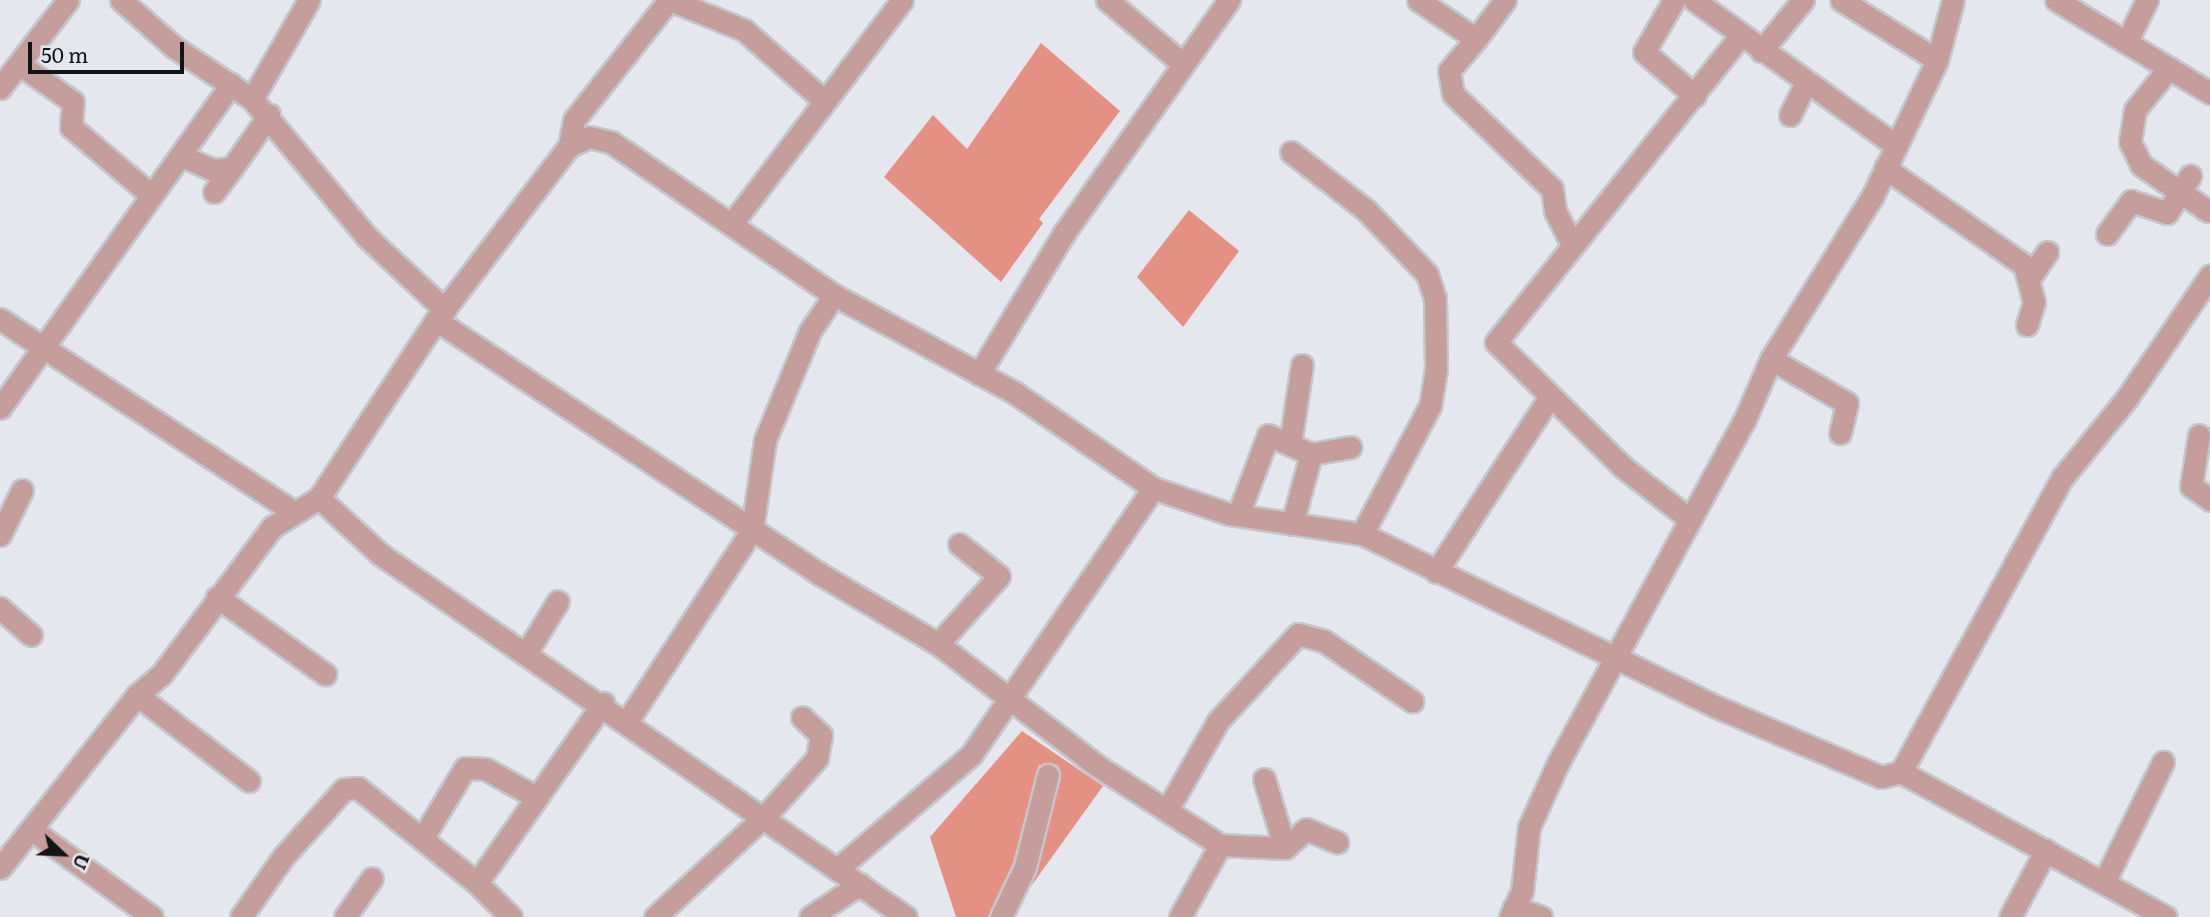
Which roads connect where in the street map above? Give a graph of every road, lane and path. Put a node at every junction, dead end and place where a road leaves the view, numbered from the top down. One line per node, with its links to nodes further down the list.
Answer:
1 (68, 0): 22 (street)
2 (121, 0): 26 (street)
3 (309, 0): 30 (street)
4 (670, 0): 31 (street); 35 (street)
5 (902, 0): 31 (street)
6 (1107, 0): 23 (street)
7 (1229, 0): 23 (street)
8 (1419, 0): 18 (street)
9 (1505, 0): 18 (street)
10 (1674, 0): 29 (street)
11 (1803, 0): 20 (street)
12 (1841, 0): 21 (street)
13 (1953, 0): 21 (street)
14 (2056, 0): 19 (street)
15 (2147, 0): 19 (street)
16 (1701, 2): 17 (street)
17 (1740, 36): 20 (street); 29 (street)
18 (1476, 39): 46 (street)
19 (2127, 41): 24 (street)
20 (1761, 51): 25 (street)
21 (1937, 60): 34 (street)
22 (19, 64): 27 (street); 42 (street)
23 (1183, 64): 57 (street)
24 (2169, 68): 28 (street); 40 (street)
25 (1806, 82): 33 (street); 34 (street)
26 (231, 84): 30 (street); 37 (street)
27 (0, 88)
28 (2210, 93)
29 (1695, 96): 46 (street)
30 (252, 99): 32 (street)
31 (823, 100): 44 (street)
32 (269, 115): 38 (street); 51 (street)
33 (1790, 115)
34 (1895, 145): 39 (street)
35 (569, 146): 44 (street); 51 (street)
36 (1291, 152): 74 (street)
37 (182, 156): 38 (street); 42 (street)
38 (232, 168): 41 (street)
39 (1885, 168): 48 (street); 55 (street)
40 (2185, 184): 43 (street); 45 (street)
41 (214, 192)
42 (151, 195): 54 (street)
43 (2208, 211)
44 (733, 222): 50 (street)
45 (2107, 234)
46 (1572, 244): 58 (street)
47 (2047, 251): 48 (street)
48 (2031, 276): 53 (street)
49 (2210, 276): 93 (street)
50 (834, 295): 57 (street); 73 (street)
51 (441, 315): 67 (street); 73 (street)
52 (0, 319): 54 (street)
53 (2027, 326)
54 (45, 348): 59 (street); 69 (street)
55 (1771, 359): 60 (street); 71 (street)
56 (1301, 365): 62 (street)
57 (979, 374): 65 (street)
58 (1549, 398): 71 (street); 77 (street)
59 (0, 408)
60 (1840, 433)
61 (2199, 435): 68 (street)
62 (1290, 444): 64 (street); 70 (street)
63 (1350, 447): 64 (street)
64 (1311, 454): 72 (street)
65 (1153, 488): 70 (street); 87 (street)
66 (22, 490): 75 (street)
67 (319, 498): 69 (street); 83 (street)
68 (2210, 500)
69 (290, 510): 78 (street)
70 (1238, 515): 72 (street)
71 (1688, 517): 84 (street)
72 (1292, 524): 74 (street)
73 (752, 530): 82 (street); 91 (street)
74 (1362, 534): 77 (street)
75 (0, 536)
76 (958, 544): 82 (street)
77 (1436, 572): 84 (street)
78 (217, 597): 85 (street); 86 (street)
79 (558, 601): 83 (street)
80 (0, 608): 81 (street)
81 (31, 635)
82 (938, 644): 87 (street)
83 (528, 650): 89 (street)
84 (1611, 656): 93 (street); 112 (street)
85 (325, 674)
86 (137, 695): 96 (street); 100 (street)
87 (1010, 696): 98 (street); 106 (street)
88 (1412, 701): 98 (street)
89 (603, 703): 91 (street); 97 (street)
90 (802, 717): 99 (street)
91 (628, 720): 99 (street)
92 (2164, 762): 109 (street)
93 (1901, 772): 105 (street)
94 (1048, 775): 120 (street)
95 (1265, 779): 104 (street)
96 (249, 781)
97 (534, 796): 101 (street); 110 (street)
98 (1167, 810): 103 (street)
99 (765, 816): 106 (street); 117 (street)
100 (32, 830): 107 (street); 115 (street)
101 (422, 839): 110 (street); 116 (street)
102 (1337, 842): 104 (street)
103 (1220, 845): 104 (street); 121 (street)
104 (1285, 848)
105 (2046, 850): 109 (street); 123 (street)
106 (841, 866): 111 (street)
107 (0, 868)
108 (372, 878): 113 (street)
109 (2104, 882): 124 (street)
110 (477, 883): 114 (street)
111 (860, 884): 118 (street); 119 (street)
112 (1512, 912): 122 (street)
113 (354, 914)
114 (515, 916)
115 (152, 917)
116 (241, 917)
117 (655, 917)
118 (810, 917)
119 (906, 917)
120 (1001, 917)
121 (1180, 917)
122 (1541, 917)
123 (2010, 917)
124 (2166, 917)

